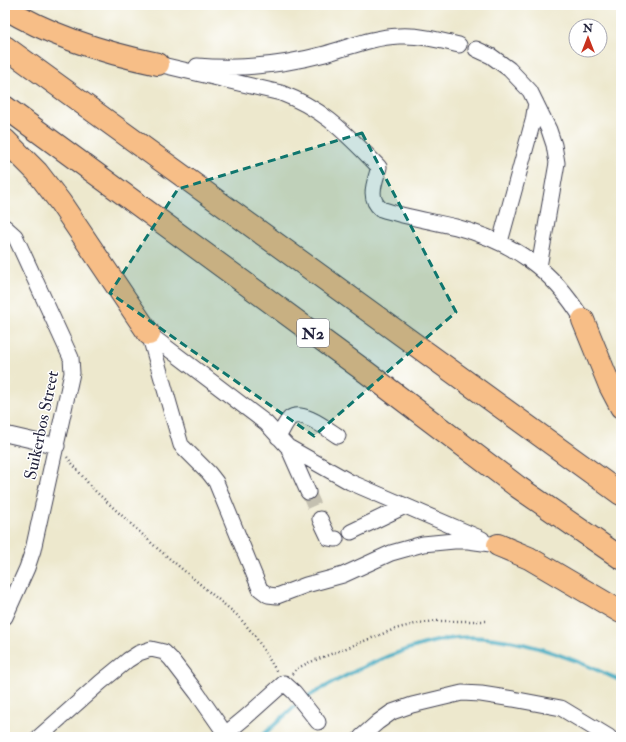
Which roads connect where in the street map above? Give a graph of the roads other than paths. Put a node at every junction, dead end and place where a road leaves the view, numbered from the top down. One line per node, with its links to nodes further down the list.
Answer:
1 (5, 8): 5 (highway)
2 (459, 45): 5 (street)
3 (5, 47): 20 (highway)
4 (476, 49): 6 (street)
5 (158, 64): 10 (street)
6 (536, 103): 10 (street); 11 (street)
7 (5, 107): 26 (highway, N2)
8 (5, 140): 13 (highway)
9 (5, 227): 18 (street, Suikerbos Street)
10 (500, 242): 11 (street)
11 (539, 267): 12 (street)
12 (583, 320): 14 (highway)
13 (149, 334): 17 (street); 25 (street)
14 (621, 407)
15 (5, 434): 18 (street)
16 (338, 436): 17 (street)
17 (283, 442): 19 (street); 21 (street)
18 (57, 446): 28 (street, Suikerbos Street)
19 (308, 492)
20 (621, 494)
21 (406, 506): 23 (street); 25 (street)
22 (320, 518): 24 (street)
23 (351, 532)
24 (336, 539)
25 (498, 545): 27 (highway)
26 (621, 558)
27 (621, 612)
28 (5, 617)
29 (318, 722): 31 (street)
30 (48, 734): 31 (street)
31 (223, 736)
32 (361, 737): 33 (street)
33 (609, 737)

